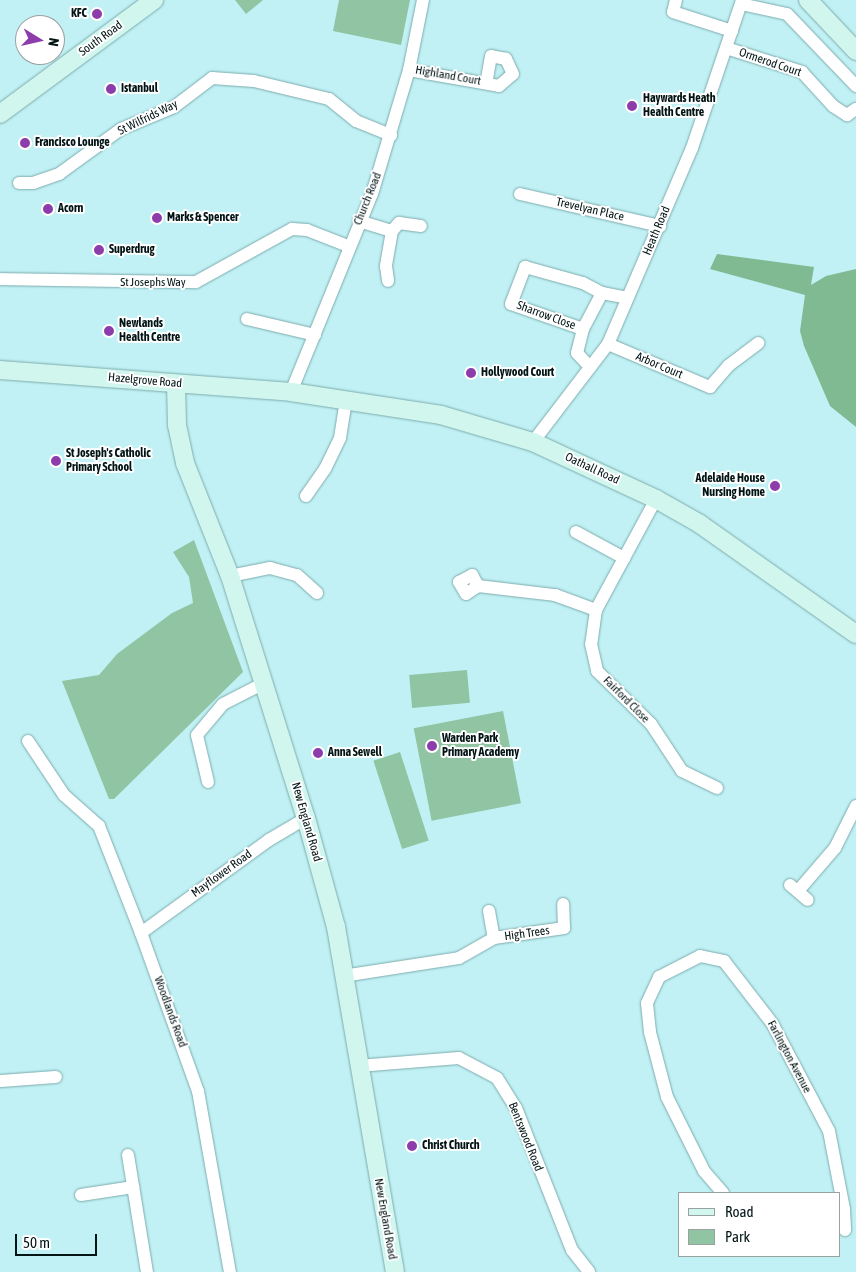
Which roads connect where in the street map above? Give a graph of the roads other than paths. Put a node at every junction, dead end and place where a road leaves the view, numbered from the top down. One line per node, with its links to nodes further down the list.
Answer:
1 (154, 0): 12 (main road, South Road)
2 (423, 0): 9 (street, Church Road)
3 (676, 0): 6 (street)
4 (808, 0): 8 (main road)
5 (742, 2): 6 (street, Heath Road); 11 (street)
6 (732, 30): 7 (street, Heath Road)
7 (726, 48): 13 (street, Ormerod Court); 19 (street, Heath Road)
8 (856, 51)
9 (409, 70): 10 (street, Highland Court); 14 (street, Church Road)
10 (486, 83)
11 (856, 86)
12 (3, 107)
13 (856, 109)
14 (391, 135): 15 (street, St Wilfrids Way); 17 (street, Church Road)
15 (18, 183)
16 (520, 194): 19 (street, Trevelyan Place)
17 (359, 221): 20 (street); 21 (street, Church Road)
18 (420, 226): 20 (street)
19 (660, 226): 25 (street, Heath Road)
20 (392, 231): 23 (street)
21 (348, 246): 22 (street, St Josephs Way); 28 (street, Church Road)
22 (0, 279)
23 (388, 280)
24 (602, 293): 25 (street, Sharrow Close); 27 (street, Sharrow Close); 27 (street, Sharrow Close)
25 (628, 298): 30 (street, Heath Road)
26 (247, 318): 28 (street)
27 (583, 329): 31 (street, Sharrow Close)
28 (314, 335): 34 (street, Church Road)
29 (758, 343): 30 (street, Arbor Court)
30 (608, 344): 31 (street, Heath Road)
31 (590, 367): 36 (street, Heath Road)
32 (0, 370): 33 (main road, Hazelgrove Road)
33 (176, 384): 34 (main road, Hazelgrove Road); 41 (main road, New England Road)
34 (291, 392): 35 (main road, Oathall Road)
35 (346, 400): 36 (main road, Oathall Road); 37 (street)
36 (533, 442): 38 (main road, Oathall Road)
37 (306, 496)
38 (656, 499): 40 (street, Fairford Close); 45 (main road, Oathall Road)
39 (576, 532): 40 (street)
40 (624, 558): 44 (street, Fairford Close)
41 (230, 576): 43 (street); 46 (main road, New England Road)
42 (478, 586): 44 (street)
43 (317, 593)
44 (596, 610): 49 (street, Fairford Close)
45 (856, 634)
46 (264, 683): 48 (street); 51 (main road, New England Road)
47 (28, 741): 55 (street, Woodlands Road)
48 (208, 782)
49 (717, 788)
50 (856, 809): 52 (street)
51 (306, 818): 55 (street, Mayflower Road); 57 (main road, New England Road)
52 (808, 900)
53 (564, 904): 56 (street, High Trees)
54 (489, 911): 56 (street, High Trees)
55 (141, 934): 69 (street, Woodlands Road)
56 (494, 938): 57 (street, High Trees)
57 (343, 976): 58 (main road, New England Road)
58 (358, 1066): 70 (main road, New England Road); 71 (street, Bentswood Road)
59 (56, 1077): 60 (street)
60 (0, 1081)
61 (128, 1155): 62 (street)
62 (133, 1187): 66 (street); 68 (street)
63 (722, 1192): 64 (street, Farlington Avenue)
64 (841, 1192)
65 (841, 1193): 67 (street, Farlington Avenue)
66 (81, 1195)
67 (847, 1232)
68 (147, 1272)
69 (230, 1272)
70 (394, 1272)
71 (588, 1272)

